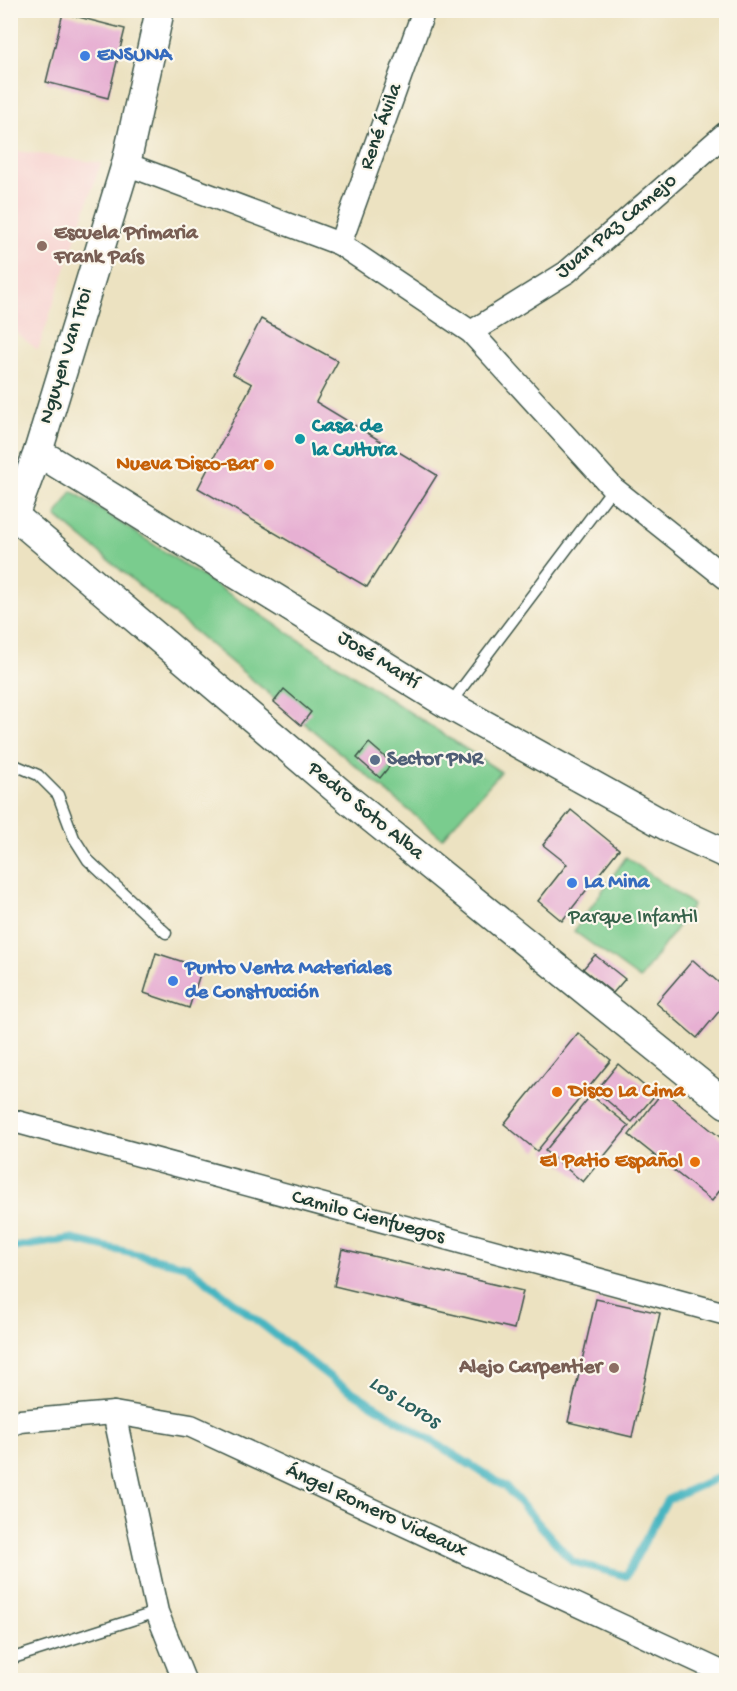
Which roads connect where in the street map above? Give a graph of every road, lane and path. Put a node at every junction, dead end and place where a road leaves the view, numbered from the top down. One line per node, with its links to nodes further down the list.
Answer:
1 (160, 10): 4 (street, Nguyen Van Troi)
2 (424, 10): 5 (street, René Ávila)
3 (726, 133): 6 (street, Juan Paz Camejo)
4 (126, 164): 5 (street); 7 (street, Nguyen Van Troi)
5 (340, 244): 6 (street)
6 (471, 332): 8 (street)
7 (38, 452): 9 (street, Nguyen Van Troi); 11 (street, José Martí)
8 (613, 488): 10 (street); 11 (lane)
9 (12, 518): 15 (street, Pedro Soto Alba)
10 (726, 578)
11 (449, 705): 13 (street, José Martí)
12 (10, 764): 14 (lane)
13 (726, 854)
14 (166, 933)
15 (726, 1104)
16 (10, 1120): 17 (street, Camilo Cienfuegos)
17 (726, 1314)
18 (114, 1413): 19 (street, Ángel Romero Videaux); 20 (street); 22 (street, Ángel Romero Videaux)
19 (10, 1425)
20 (157, 1612): 21 (lane); 23 (street)
21 (10, 1659)
22 (726, 1674)
23 (184, 1680)

